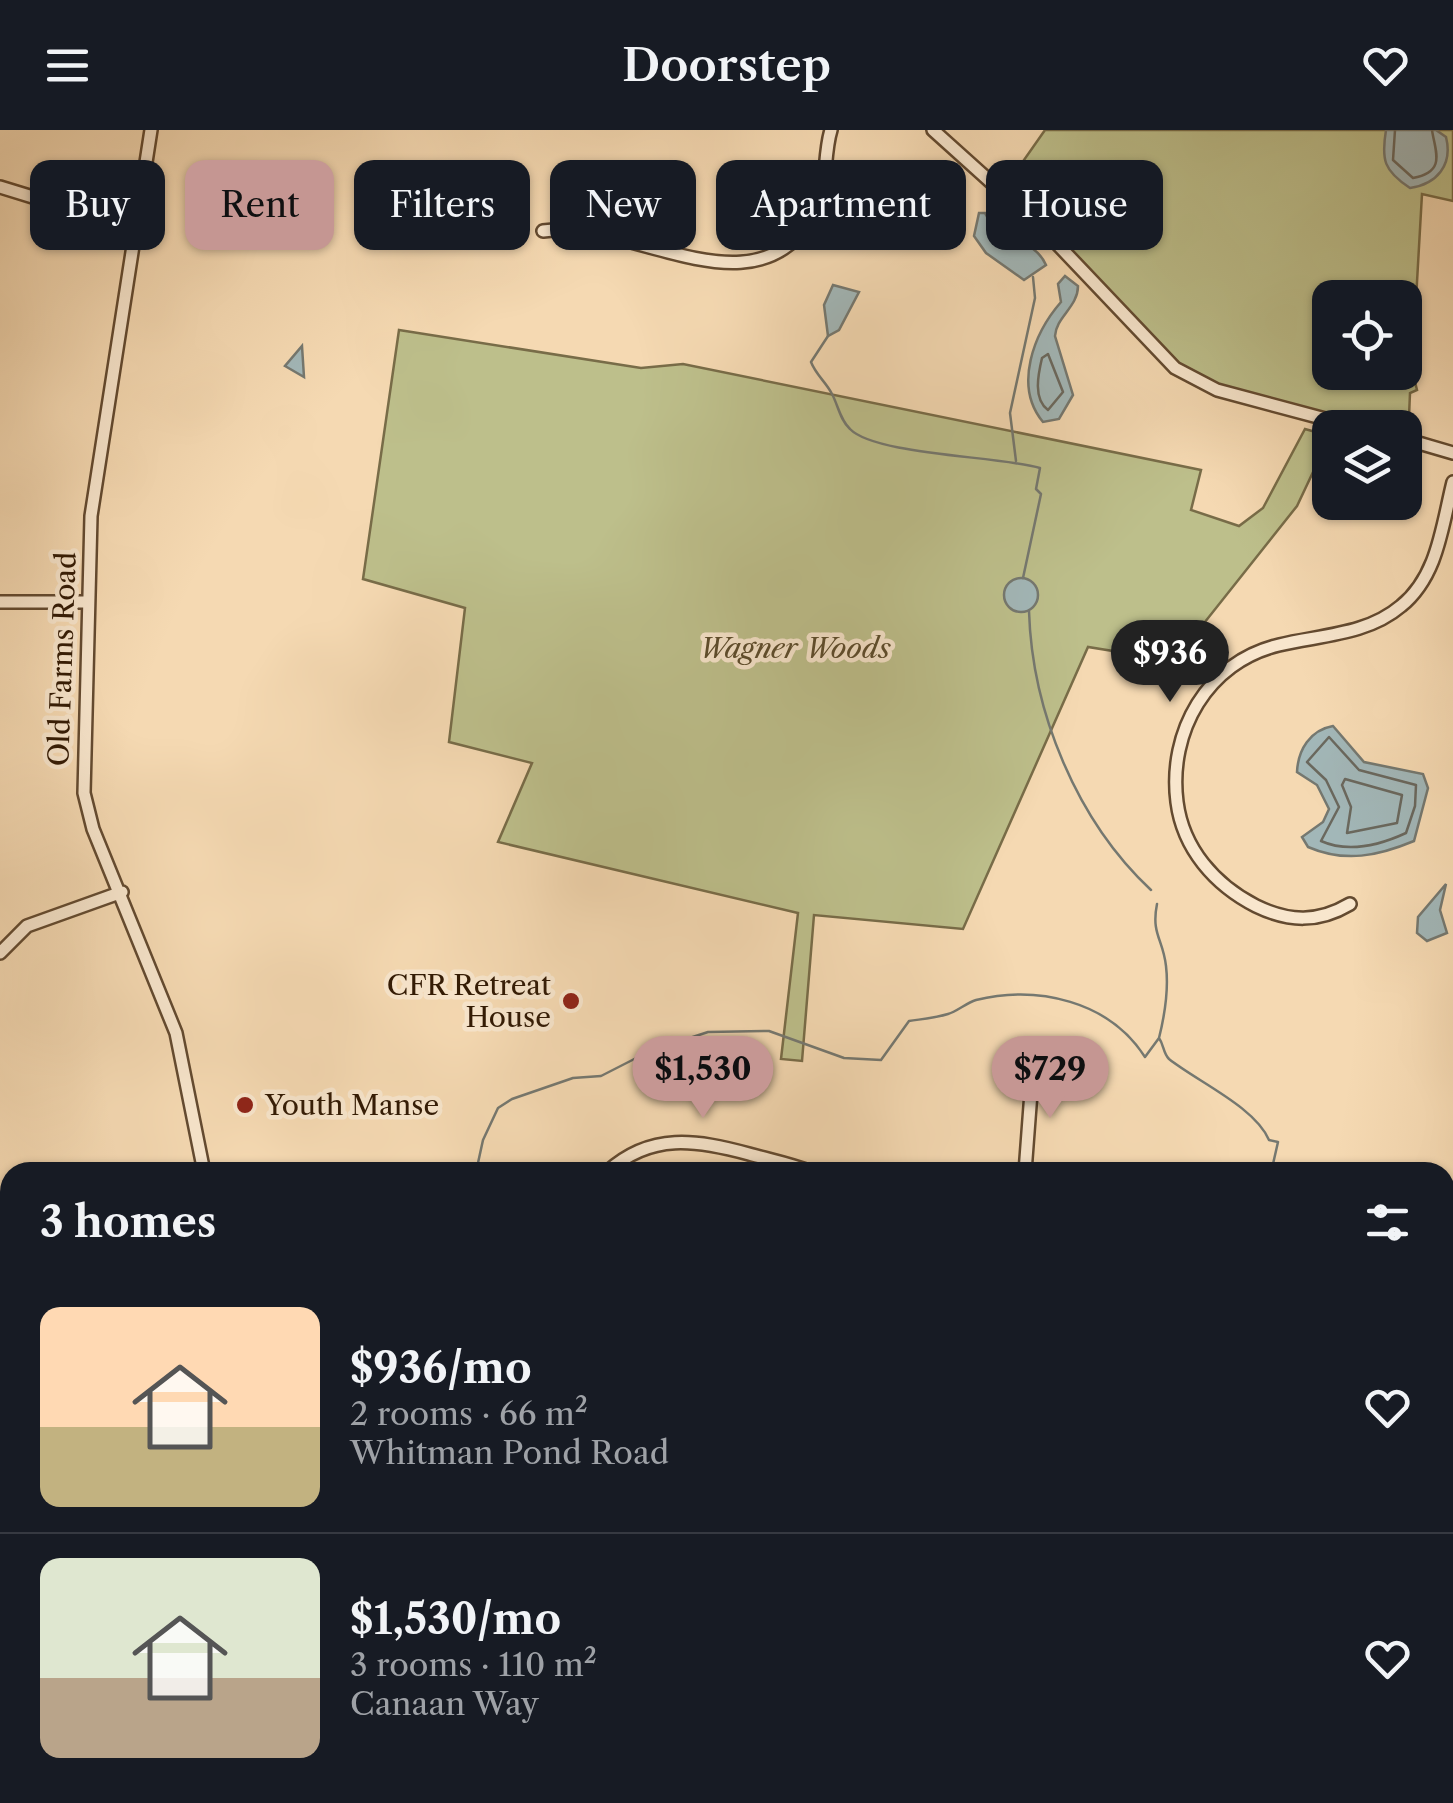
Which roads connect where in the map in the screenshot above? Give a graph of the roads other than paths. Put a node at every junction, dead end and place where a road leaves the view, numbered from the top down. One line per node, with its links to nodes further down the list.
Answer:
1 (151, 130): 4 (street, Old Farms Road)
2 (831, 130): 7 (street)
3 (934, 130): 9 (street)
4 (146, 160)
5 (0, 187): 6 (street)
6 (30, 196)
7 (542, 231)
8 (132, 250): 14 (street, Old Farms Road)
9 (1312, 415)
10 (1422, 444): 11 (street)
11 (1453, 454)
12 (1453, 482): 16 (street)
13 (0, 602): 14 (street)
14 (88, 602): 15 (street, Old Farms Road)
15 (122, 892): 17 (street); 19 (street, Old Farms Road)
16 (1350, 904)
17 (0, 953)
18 (1033, 1066): 22 (street)
19 (202, 1162)
20 (623, 1162): 21 (street)
21 (773, 1162)
22 (1027, 1162)

